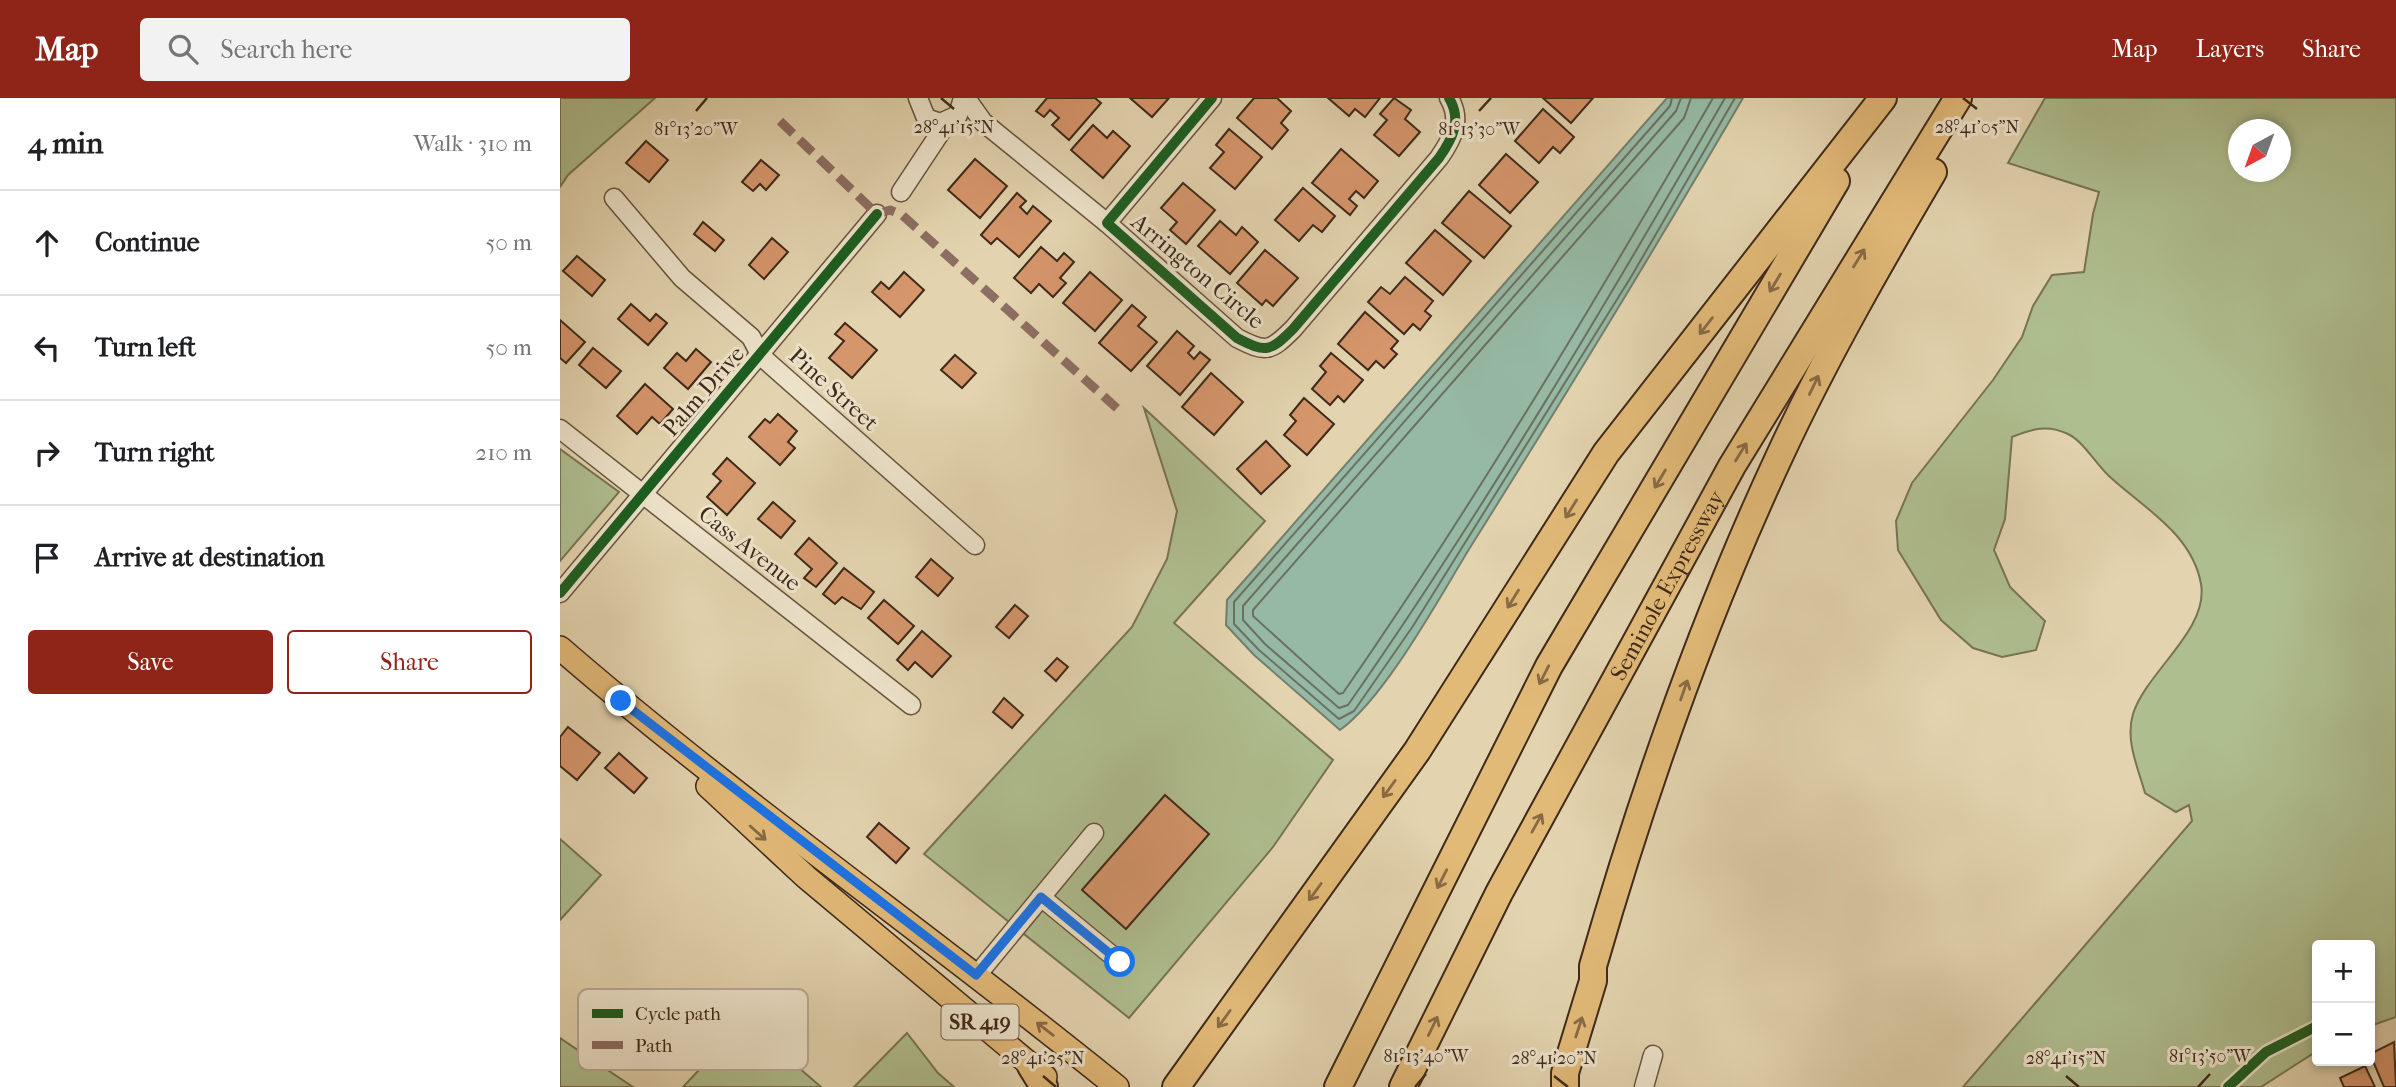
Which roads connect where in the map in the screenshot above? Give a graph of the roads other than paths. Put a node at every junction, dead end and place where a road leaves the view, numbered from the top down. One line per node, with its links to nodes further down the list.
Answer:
1 (918, 98): 8 (street)
2 (964, 98): 8 (street); 9 (street, Arrington Circle)
3 (1212, 98): 13 (street, Arrington Circle)
4 (1448, 98): 13 (street, Arrington Circle)
5 (1884, 98): 31 (highway, one-way to 31); 32 (highway, one-way to 32)
6 (1958, 98): 33 (highway, Seminole Expressway, one-way to 6)
7 (1977, 98): 28 (highway, one-way to 7)
8 (951, 120): 9 (street); 10 (street)
9 (983, 122): 13 (street, Arrington Circle)
10 (901, 192)
11 (614, 198): 14 (street, Pine Street)
12 (877, 214): 14 (street, Palm Drive)
13 (1107, 222)
14 (761, 356): 16 (street, Palm Drive); 17 (street, Pine Street)
15 (560, 429): 16 (street, Cass Avenue)
16 (642, 495): 18 (street, Palm Drive); 21 (street, Cass Avenue)
17 (975, 545)
18 (560, 593)
19 (560, 648): 20 (main road, SR 419)
20 (621, 701): 25 (main road, SR 419); 27 (main road, SR 419, one-way to 27)
21 (911, 705)
22 (1094, 833): 23 (street)
23 (1041, 897): 24 (street); 25 (street)
24 (1120, 962)
25 (976, 975): 30 (main road, SR 419, one-way to 25)
26 (1653, 1055): 34 (street)
27 (1038, 1076): 29 (main road, SR 419)
28 (1562, 1082)
29 (1056, 1087)
30 (1117, 1087)
31 (1176, 1087)
32 (1338, 1087)
33 (1403, 1087)
34 (1644, 1087)

